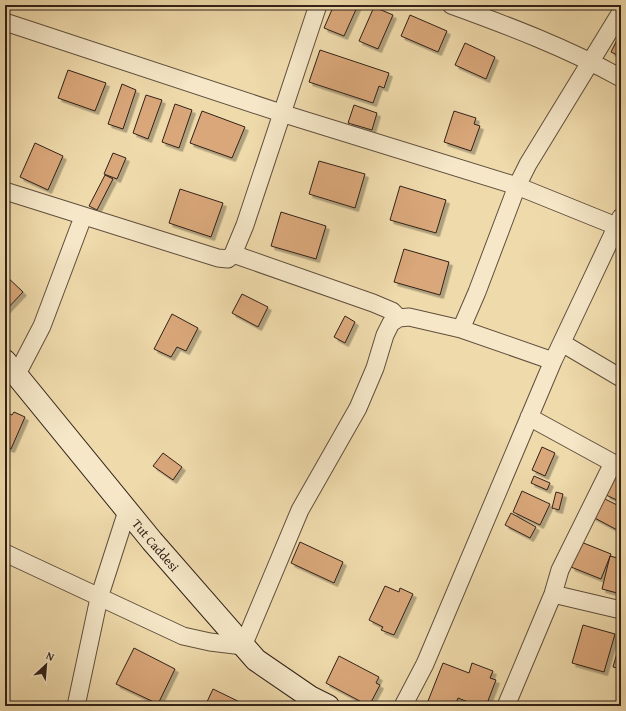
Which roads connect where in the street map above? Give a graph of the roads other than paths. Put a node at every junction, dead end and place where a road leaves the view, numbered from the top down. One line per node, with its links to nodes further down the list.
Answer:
1 (318, 5): 7 (street)
2 (451, 5): 5 (street)
3 (621, 12): 5 (street)
4 (5, 22): 7 (street)
5 (590, 61): 6 (street); 8 (street)
6 (621, 78)
7 (281, 113): 8 (street); 12 (street)
8 (517, 186): 11 (street); 14 (street)
9 (5, 191): 10 (street)
10 (83, 217): 12 (street); 17 (street)
11 (619, 224): 15 (street)
12 (233, 254): 13 (street)
13 (399, 318): 14 (street); 25 (street)
14 (461, 328): 16 (street)
15 (562, 343): 16 (street); 18 (street)
16 (553, 361): 19 (street)
17 (11, 367): 20 (street, Tut Caddesi)
18 (621, 378)
19 (529, 416): 22 (street); 28 (street)
20 (127, 511): 23 (street); 25 (street, Tut Caddesi)
21 (5, 554): 23 (street)
22 (553, 594): 24 (street); 29 (street)
23 (99, 598): 25 (street); 26 (street)
24 (621, 610)
25 (243, 646): 27 (street, Tut Caddesi)
26 (76, 706)
27 (328, 706)
28 (403, 706)
29 (506, 706)

